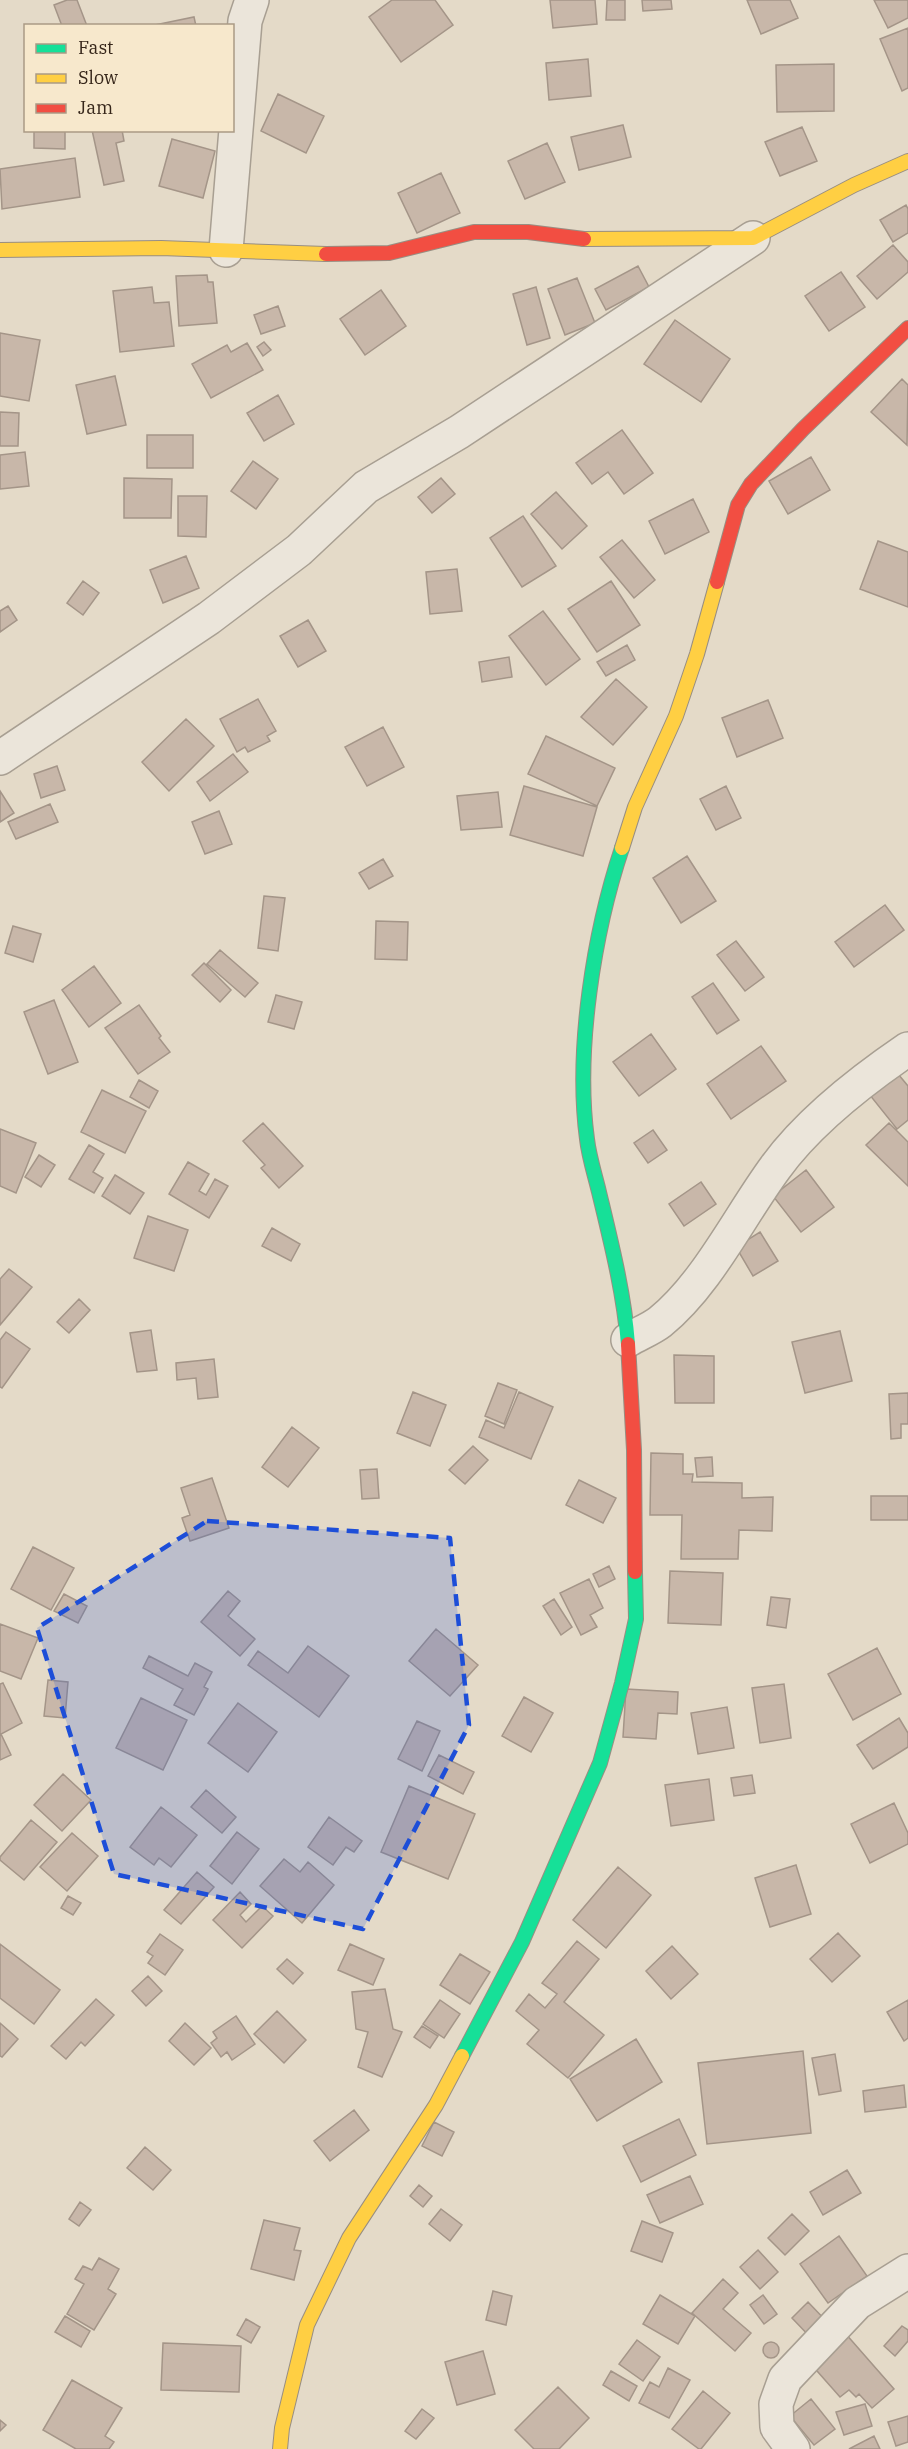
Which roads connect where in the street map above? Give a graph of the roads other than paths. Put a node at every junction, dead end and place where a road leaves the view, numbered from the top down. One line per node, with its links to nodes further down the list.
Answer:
1 (252, 0): 5 (street)
2 (908, 161): 3 (street)
3 (753, 238): 5 (street); 7 (street)
4 (0, 250): 5 (street)
5 (225, 250)
6 (908, 328): 9 (street)
7 (0, 758)
8 (908, 1049): 9 (street)
9 (628, 1340): 11 (street)
10 (908, 2271): 12 (street)
11 (280, 2449)
12 (794, 2449)

